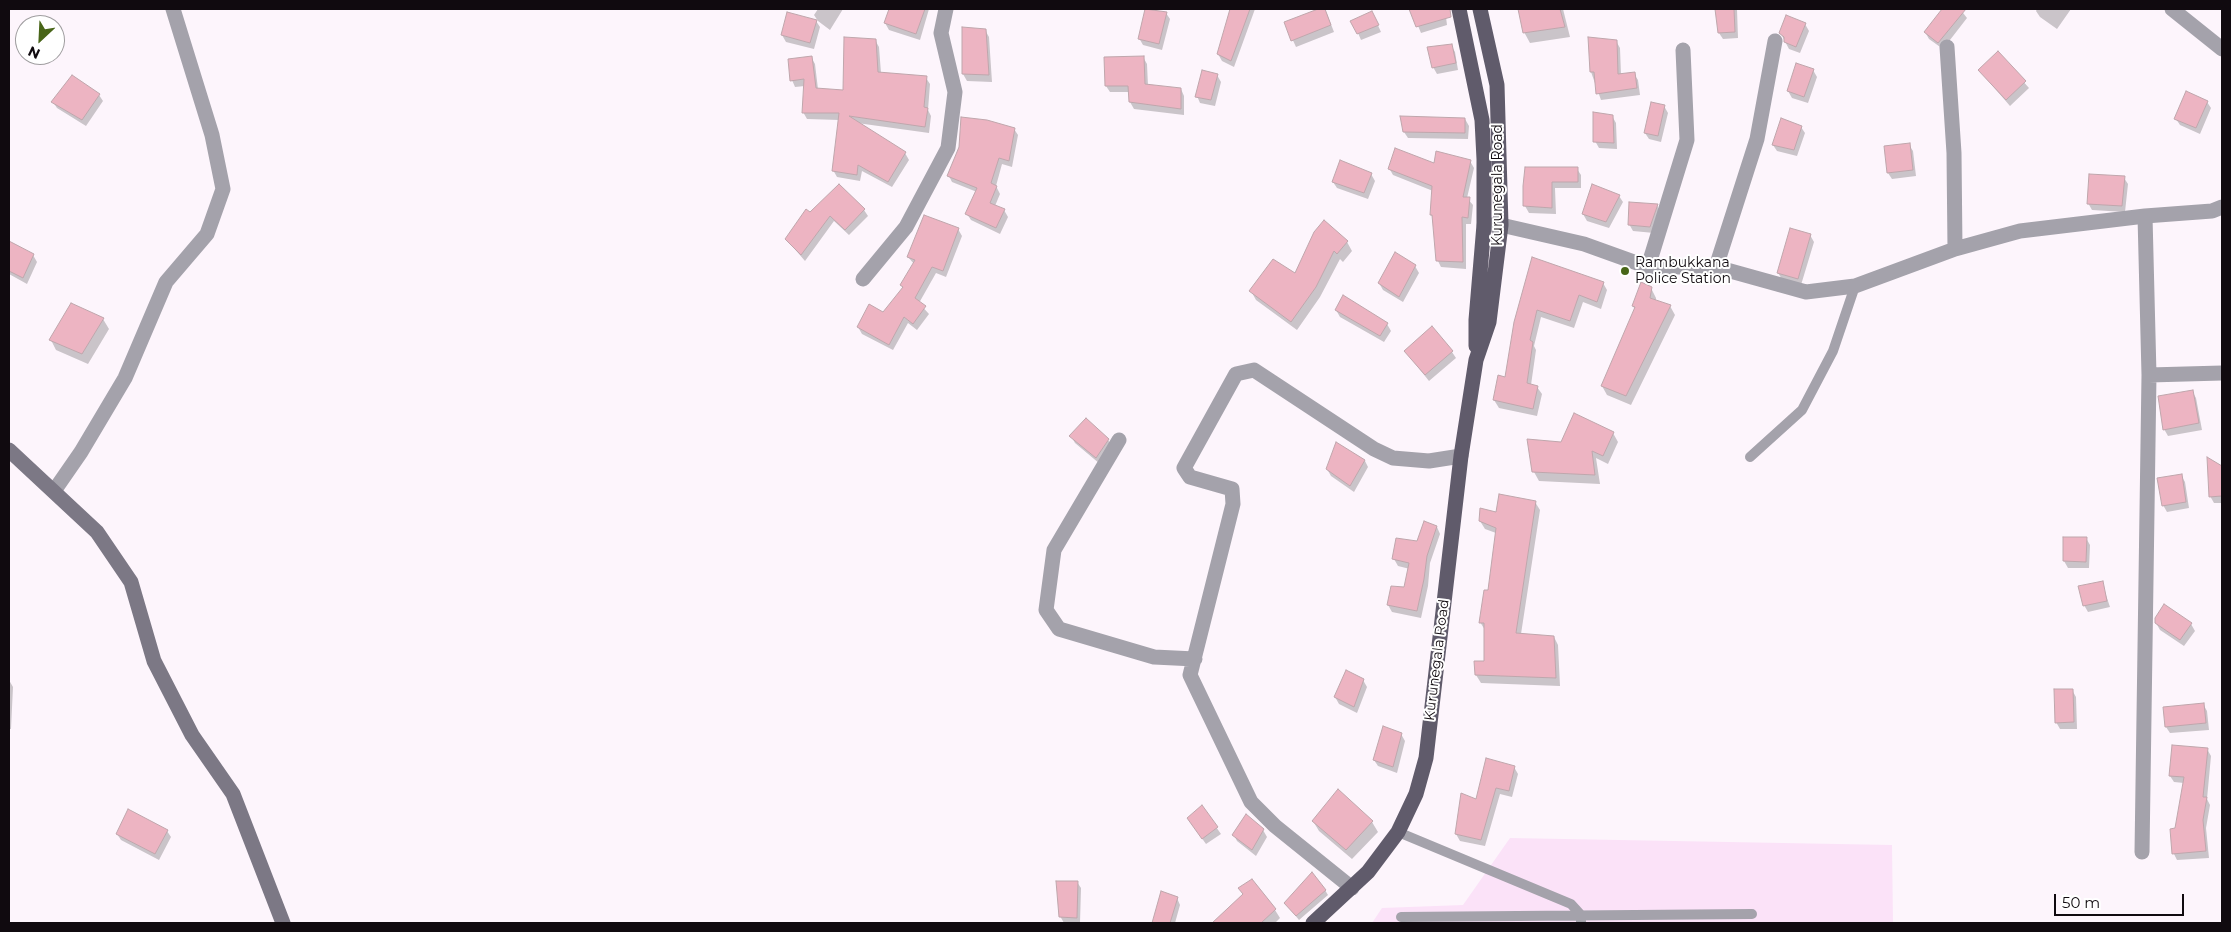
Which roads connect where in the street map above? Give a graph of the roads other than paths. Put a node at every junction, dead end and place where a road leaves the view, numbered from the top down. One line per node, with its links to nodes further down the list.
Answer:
1 (173, 9): 26 (street)
2 (946, 9): 17 (street)
3 (1459, 9): 12 (main road, Kurunegala Road)
4 (1480, 9): 13 (main road, Kurunegala Road)
5 (2172, 9): 8 (street)
6 (1775, 41): 15 (street)
7 (1946, 47): 14 (street)
8 (2222, 49)
9 (1683, 50): 16 (street)
10 (2222, 207): 11 (street)
11 (2145, 216): 14 (street); 21 (street)
12 (1484, 225): 13 (street); 19 (main road, Kurunegala Road)
13 (1501, 225): 16 (street); 19 (main road, Kurunegala Road)
14 (1955, 249): 18 (street)
15 (1716, 267): 16 (street); 18 (street)
16 (1648, 268)
17 (864, 279)
18 (1856, 286): 25 (lane)
19 (1476, 360): 24 (main road, Kurunegala Road)
20 (2222, 374): 21 (street)
21 (2149, 376): 29 (street)
22 (1119, 440): 27 (street)
23 (9, 450): 26 (street)
24 (1460, 456): 27 (street); 28 (main road, Kurunegala Road)
25 (1750, 457)
26 (54, 491): 34 (street)
27 (1195, 659): 30 (street)
28 (1398, 832): 30 (main road, Kurunegala Road); 33 (lane)
29 (2142, 852)
30 (1352, 888): 35 (main road, Kurunegala Road)
31 (1752, 914): 33 (lane)
32 (1401, 917): 33 (lane)
33 (1581, 919)
34 (283, 923)
35 (1313, 923)

